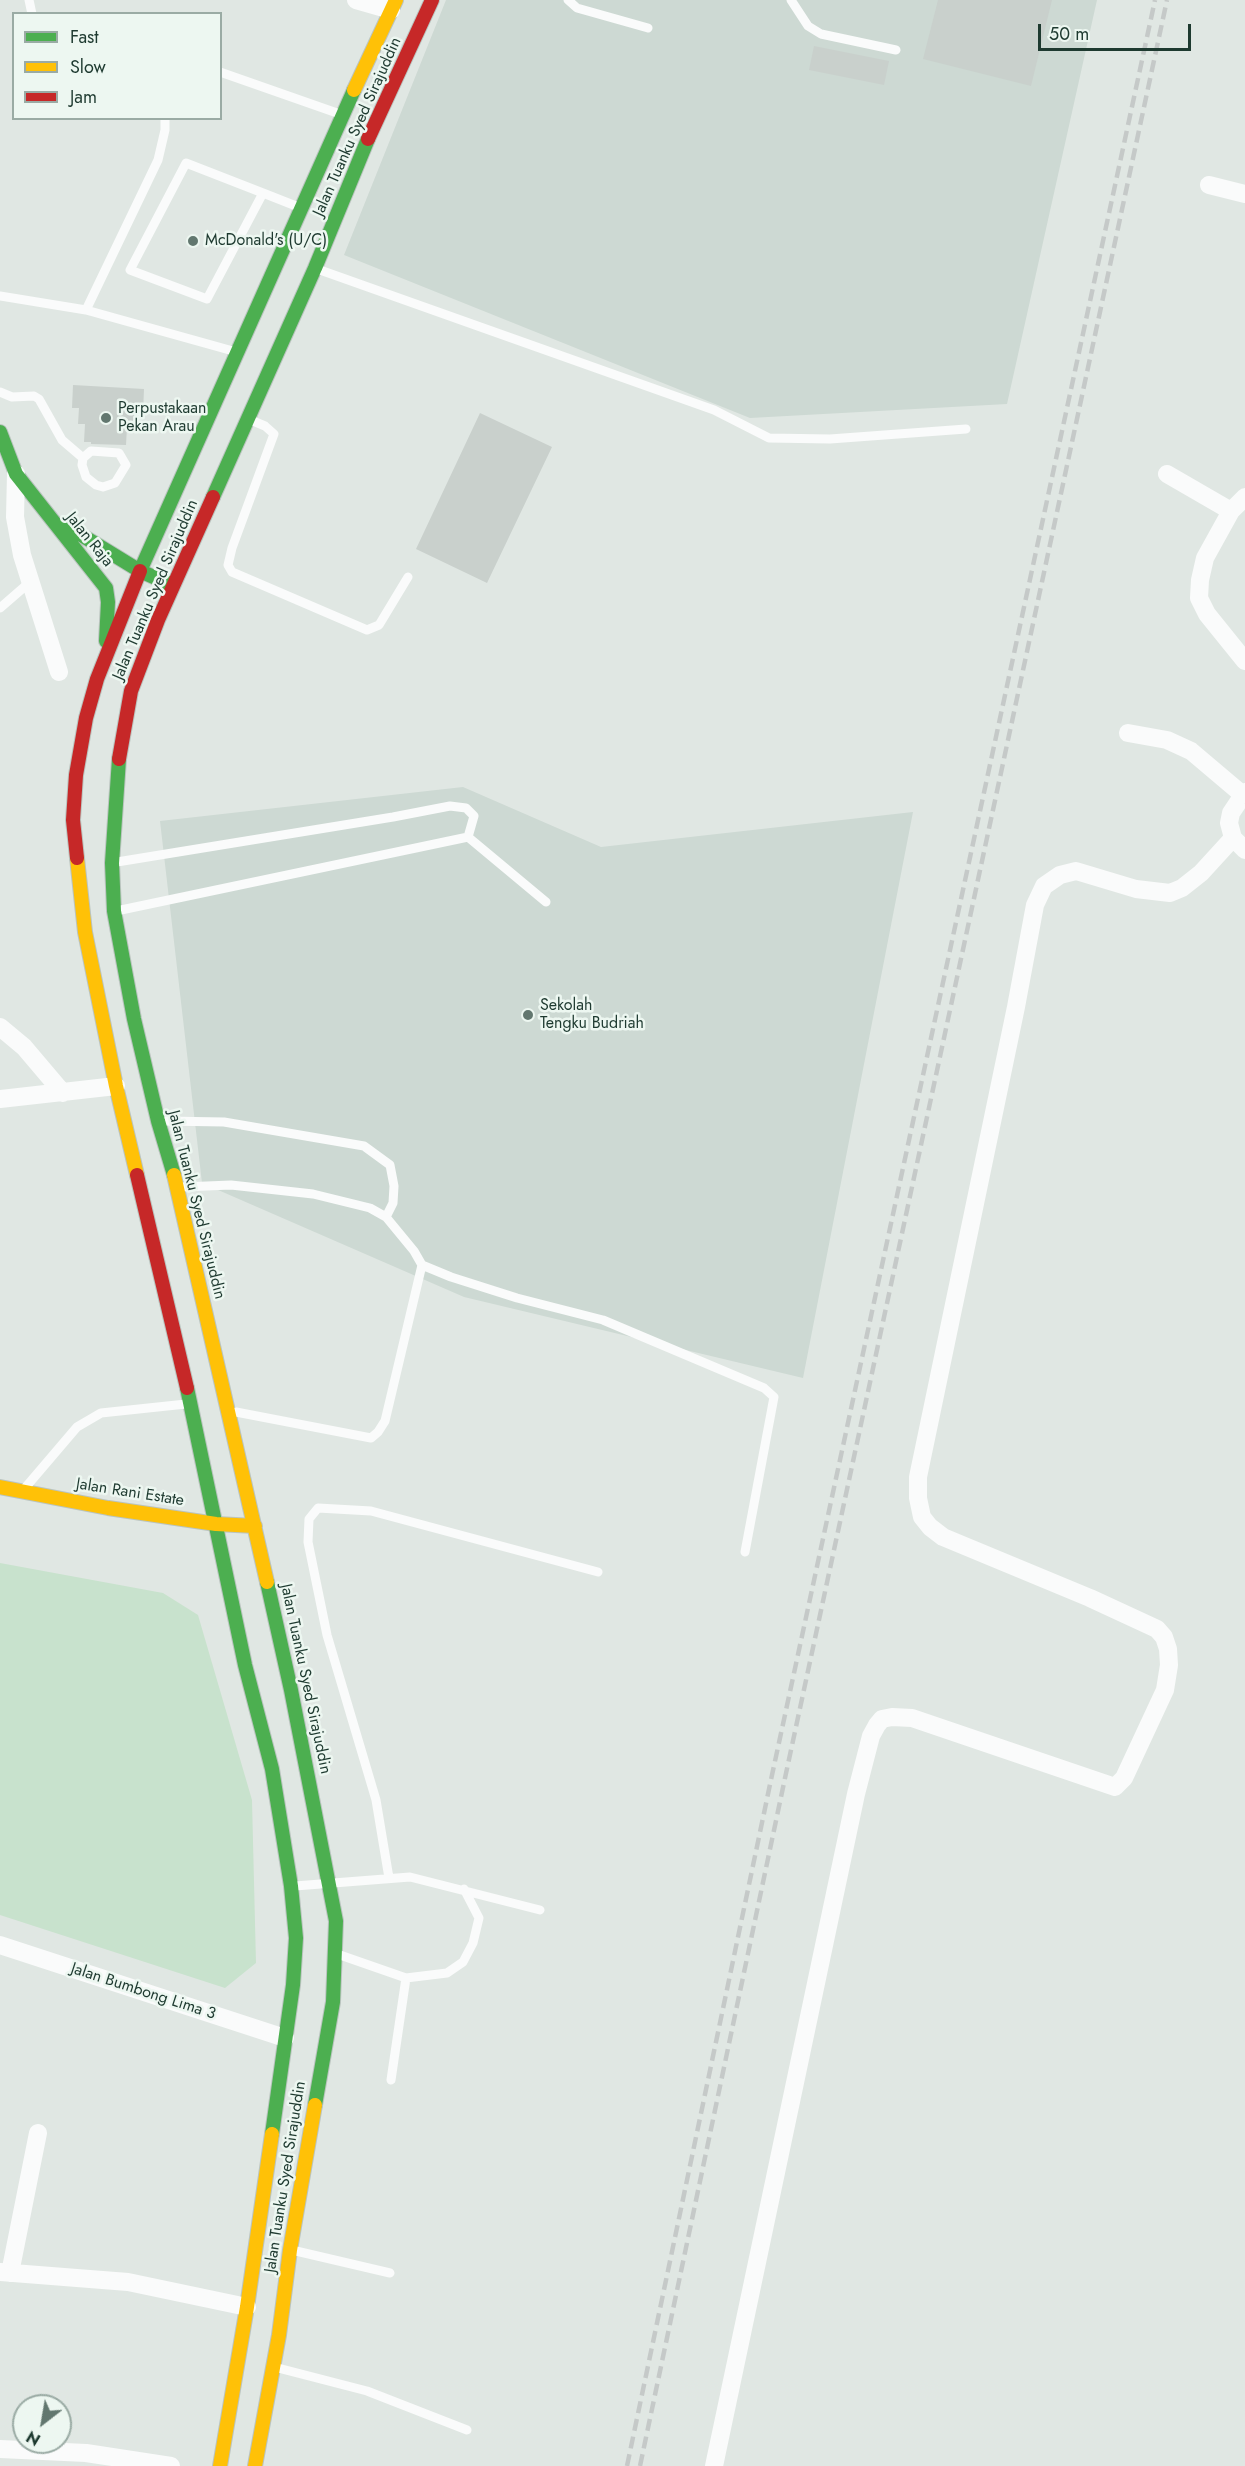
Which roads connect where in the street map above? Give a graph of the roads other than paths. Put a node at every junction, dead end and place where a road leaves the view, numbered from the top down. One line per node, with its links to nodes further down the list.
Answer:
1 (356, 0): 5 (street)
2 (432, 0): 15 (main road, Jalan Tuanku Syed Sirajuddin)
3 (568, 0): 6 (lane)
4 (791, 0): 7 (lane)
5 (394, 5): 9 (main road, Jalan Tuanku Syed Sirajuddin)
6 (648, 28)
7 (896, 50)
8 (222, 73): 9 (lane)
9 (342, 115): 14 (main road, Jalan Tuanku Syed Sirajuddin)
10 (165, 120): 17 (lane)
11 (1209, 185): 13 (street)
12 (263, 193): 12 (lane); 14 (lane)
13 (1245, 194)
14 (301, 208): 18 (main road, Jalan Tuanku Syed Sirajuddin)
15 (315, 268): 20 (main road, Jalan Tuanku Syed Sirajuddin); 21 (lane)
16 (0, 296): 17 (lane)
17 (86, 310): 18 (lane)
18 (238, 352): 29 (main road, Jalan Tuanku Syed Sirajuddin)
19 (0, 392): 23 (lane)
20 (248, 419): 30 (lane); 32 (main road, Jalan Tuanku Syed Sirajuddin)
21 (966, 429)
22 (0, 432): 24 (main road, Jalan Raja)
23 (83, 458): 23 (lane)
24 (15, 474): 28 (main road, Jalan Raja); 31 (street)
25 (1167, 474): 27 (street)
26 (1245, 497): 27 (street)
27 (1231, 511): 35 (street)
28 (47, 514): 29 (main road, Jalan Raja); 34 (main road, Jalan Raja)
29 (140, 571): 32 (main road, Jalan Raja); 34 (main road, Jalan Tuanku Syed Sirajuddin)
30 (408, 577)
31 (30, 582): 33 (lane); 36 (street)
32 (172, 585): 41 (main road, Jalan Tuanku Syed Sirajuddin)
33 (0, 608)
34 (105, 660): 45 (main road, Jalan Tuanku Syed Sirajuddin)
35 (1245, 661)
36 (59, 672)
37 (1128, 733): 38 (street)
38 (1244, 794): 40 (street)
39 (468, 837): 41 (lane); 42 (lane); 43 (lane)
40 (1239, 844): 81 (street)
41 (112, 863): 43 (main road, Jalan Tuanku Syed Sirajuddin)
42 (546, 902)
43 (114, 911): 48 (main road, Jalan Tuanku Syed Sirajuddin)
44 (0, 1027): 46 (street)
45 (116, 1086): 46 (street); 52 (main road, Jalan Tuanku Syed Sirajuddin)
46 (63, 1093): 47 (street)
47 (0, 1099)
48 (158, 1121): 49 (main road, Jalan Tuanku Syed Sirajuddin); 50 (lane)
49 (177, 1187): 50 (lane); 53 (main road, Jalan Tuanku Syed Sirajuddin)
50 (386, 1217): 51 (lane)
51 (422, 1265): 53 (lane); 58 (lane)
52 (191, 1403): 55 (lane); 56 (main road, Jalan Tuanku Syed Sirajuddin)
53 (227, 1410): 57 (main road, Jalan Tuanku Syed Sirajuddin)
54 (0, 1487): 55 (main road, Jalan Rani Estate)
55 (22, 1491): 56 (main road, Jalan Rani Estate)
56 (216, 1524): 57 (main road, Jalan Rani Estate); 62 (main road, Jalan Tuanku Syed Sirajuddin)
57 (255, 1526): 61 (main road, Jalan Tuanku Syed Sirajuddin)
58 (745, 1552)
59 (598, 1572): 60 (lane)
60 (389, 1878): 61 (lane); 63 (lane)
61 (330, 1883): 62 (lane); 66 (main road, Jalan Tuanku Syed Sirajuddin)
62 (291, 1886): 68 (main road, Jalan Tuanku Syed Sirajuddin)
63 (464, 1889): 64 (lane); 67 (lane)
64 (540, 1910)
65 (0, 1946): 68 (street, Jalan Bumbong Lima 3)
66 (334, 1954): 67 (lane); 71 (main road, Jalan Tuanku Syed Sirajuddin)
67 (406, 1978): 69 (lane)
68 (285, 2038): 74 (main road, Jalan Tuanku Syed Sirajuddin)
69 (391, 2080)
70 (39, 2133): 72 (street)
71 (290, 2250): 73 (lane); 75 (main road, Jalan Tuanku Syed Sirajuddin)
72 (5, 2272): 74 (street)
73 (390, 2273)
74 (247, 2307): 79 (main road, Jalan Tuanku Syed Sirajuddin)
75 (273, 2367): 76 (lane); 80 (main road, Jalan Tuanku Syed Sirajuddin)
76 (467, 2430)
77 (0, 2449): 78 (street)
78 (171, 2466)
79 (220, 2466)
80 (255, 2466)
81 (714, 2466)

